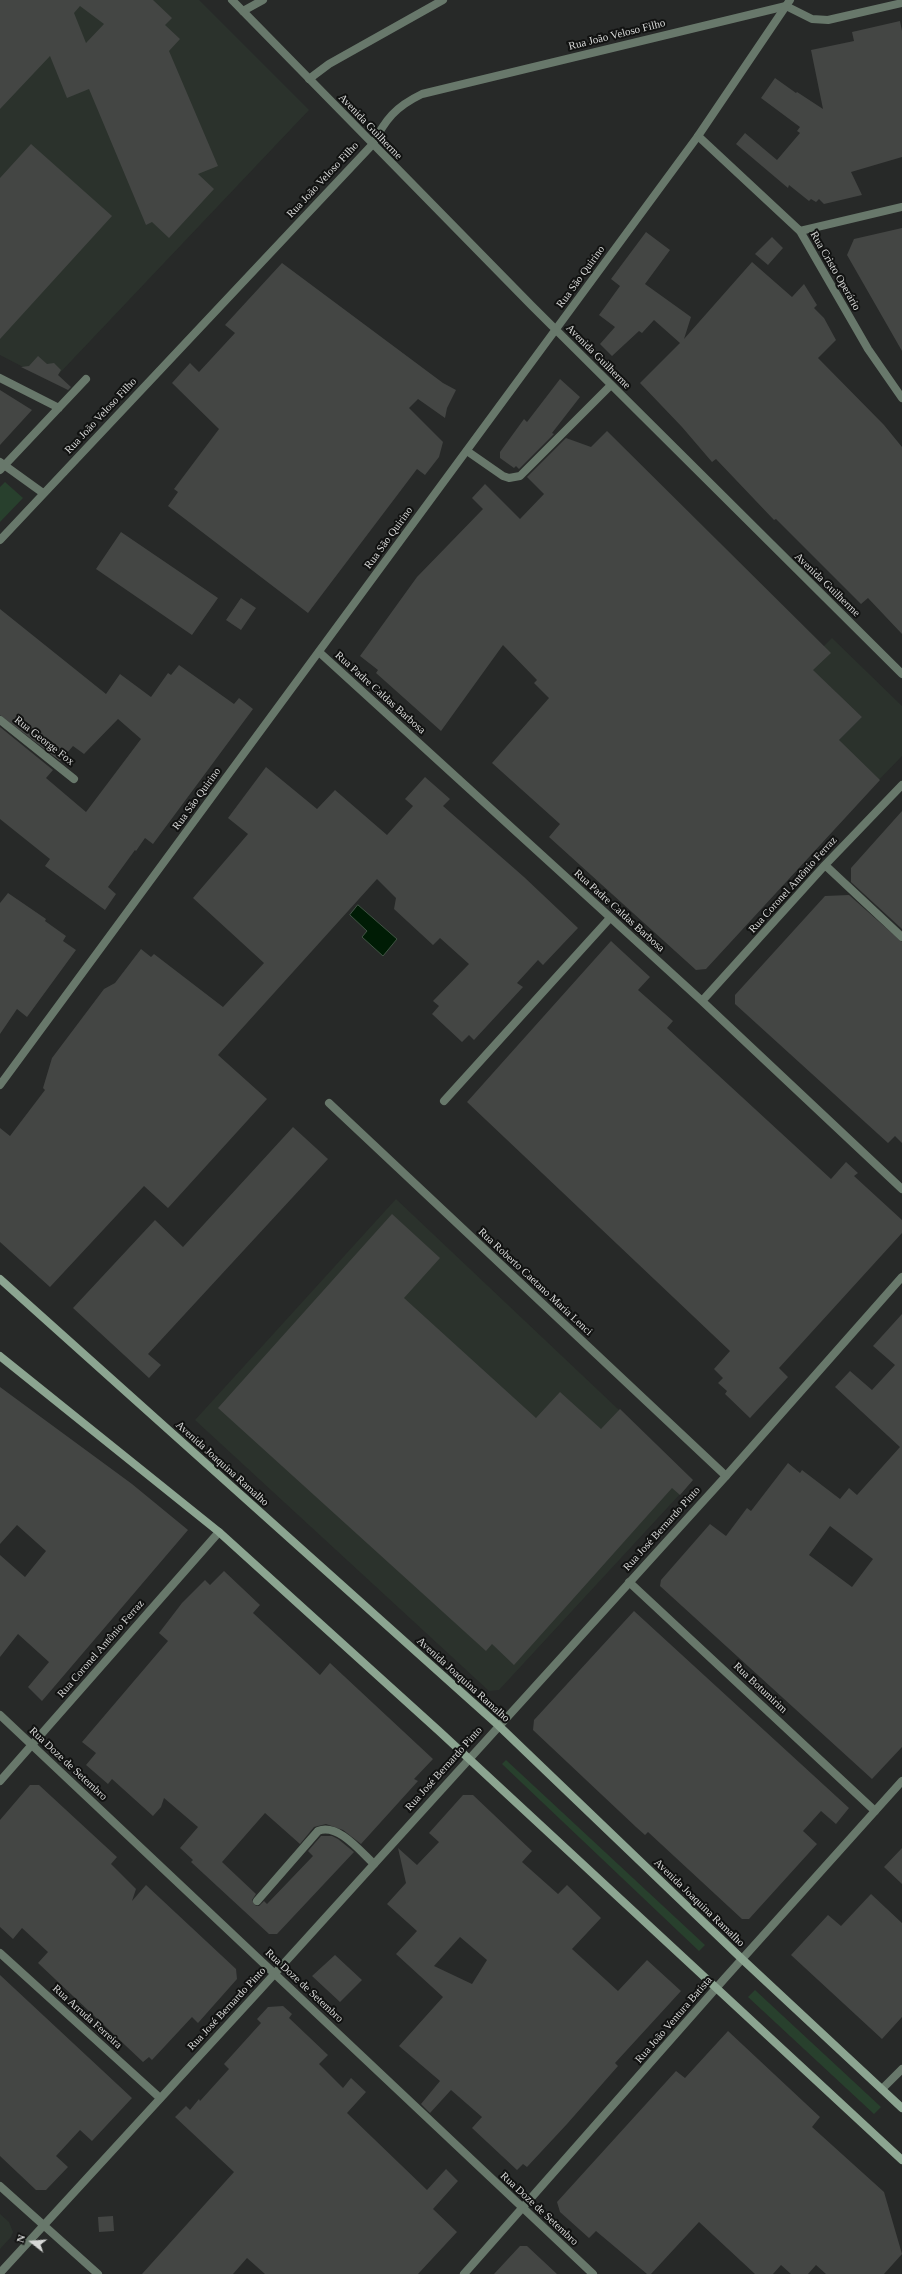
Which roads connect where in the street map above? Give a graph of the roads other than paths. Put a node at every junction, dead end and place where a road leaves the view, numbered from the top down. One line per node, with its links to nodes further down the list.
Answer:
1 (232, 0): 6 (street, Avenida Guilherme)
2 (263, 0): 6 (street)
3 (443, 0): 7 (street)
4 (788, 3): 5 (street); 8 (street, Rua São Quirino); 9 (street, Rua João Veloso Filho)
5 (902, 3)
6 (243, 12): 7 (street, Avenida Guilherme)
7 (309, 80): 9 (street, Avenida Guilherme)
8 (698, 136): 11 (street, Rua Cristo Operário); 12 (street, Rua São Quirino)
9 (372, 145): 12 (street, Avenida Guilherme); 20 (street, Rua João Veloso Filho)
10 (902, 207): 11 (street)
11 (800, 231): 16 (street, Rua Cristo Operário)
12 (556, 330): 15 (street, Avenida Guilherme); 18 (street, Rua São Quirino)
13 (0, 378): 17 (street)
14 (86, 379): 17 (street)
15 (611, 385): 18 (street); 23 (street, Avenida Guilherme)
16 (902, 398)
17 (59, 408): 19 (street)
18 (467, 451): 22 (street, Rua São Quirino)
19 (2, 465): 20 (street)
20 (43, 493): 21 (street, Rua João Veloso Filho)
21 (0, 540)
22 (319, 652): 28 (street, Rua Padre Caldas Barbosa); 31 (street, Rua São Quirino)
23 (902, 674)
24 (0, 720): 25 (street, Rua George Fox)
25 (74, 779)
26 (902, 785): 27 (street, Rua Coronel Antônio Ferraz)
27 (825, 865): 29 (street); 30 (street, Rua Coronel Antônio Ferraz)
28 (610, 918): 30 (street, Rua Padre Caldas Barbosa); 32 (street)
29 (902, 937)
30 (702, 1001): 34 (street, Rua Padre Caldas Barbosa)
31 (0, 1085)
32 (444, 1101)
33 (329, 1103): 38 (street, Rua Roberto Caetano Maria Lenci)
34 (902, 1189)
35 (902, 1277): 38 (street, Rua José Bernardo Pinto)
36 (0, 1280): 42 (main road, Avenida Joaquina Ramalho)
37 (0, 1356): 39 (main road)
38 (726, 1476): 40 (street, Rua José Bernardo Pinto)
39 (220, 1532): 43 (street, Rua Coronel Antônio Ferraz); 44 (main road)
40 (629, 1582): 42 (street, Rua José Bernardo Pinto); 47 (street, Rua Botumirim)
41 (0, 1715): 43 (street, Rua Doze de Setembro)
42 (498, 1725): 44 (street, Rua José Bernardo Pinto); 51 (main road, Avenida Joaquina Ramalho)
43 (32, 1745): 45 (street, Rua Coronel Antônio Ferraz); 52 (street, Rua Doze de Setembro)
44 (469, 1759): 48 (street, Rua José Bernardo Pinto); 53 (main road)
45 (0, 1781)
46 (902, 1782): 47 (street, Rua João Ventura Batista)
47 (875, 1810): 51 (street, Rua João Ventura Batista)
48 (374, 1864): 49 (street); 52 (street, Rua José Bernardo Pinto)
49 (257, 1901)
50 (0, 1953): 56 (street, Rua Arruda Ferreira)
51 (742, 1959): 53 (street, Rua João Ventura Batista); 55 (main road, Avenida Joaquina Ramalho)
52 (275, 1974): 56 (street, Rua José Bernardo Pinto); 60 (street, Rua Doze de Setembro)
53 (716, 1987): 58 (main road); 60 (street, Rua João Ventura Batista)
54 (902, 2069): 55 (street)
55 (882, 2089): 57 (main road, Avenida Joaquina Ramalho)
56 (160, 2098): 61 (street, Rua José Bernardo Pinto)
57 (902, 2108)
58 (902, 2160)
59 (0, 2186): 61 (street)
60 (522, 2209): 64 (street, Rua João Ventura Batista); 65 (street, Rua Doze de Setembro)
61 (44, 2226): 62 (street, Rua José Bernardo Pinto); 63 (street)
62 (0, 2273)
63 (98, 2274)
64 (464, 2274)
65 (593, 2274)

